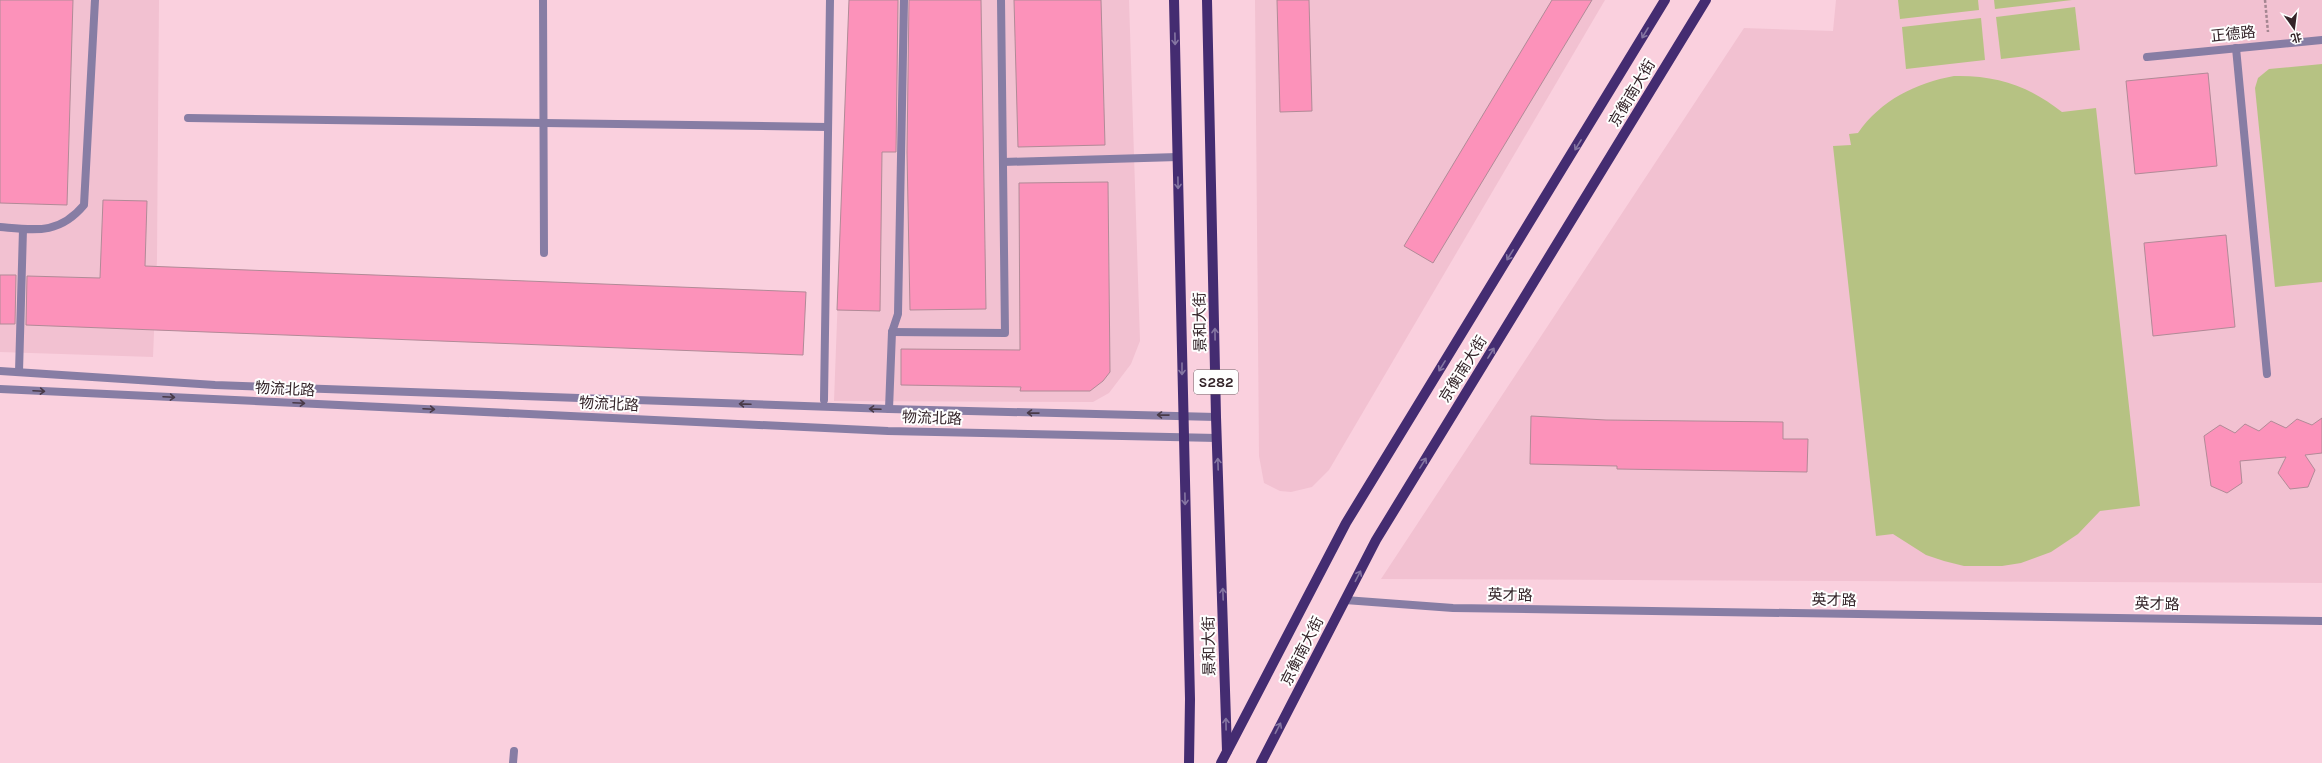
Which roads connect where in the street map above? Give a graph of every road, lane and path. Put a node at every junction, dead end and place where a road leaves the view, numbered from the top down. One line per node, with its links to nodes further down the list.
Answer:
1 (95, 0): 21 (street)
2 (543, 0): 16 (street)
3 (830, 0): 17 (street)
4 (904, 0): 23 (street)
5 (1001, 0): 19 (street)
6 (1174, 0): 18 (main road, 景和大街 / S282, one-way to 18)
7 (1207, 0): 31 (main road, 景和大街 / S282, one-way to 7)
8 (1666, 0): 37 (main road, 京衡南大街, one-way to 37)
9 (1706, 0): 34 (main road, 京衡南大街, one-way to 9)
10 (2265, 0): 12 (path)
11 (2322, 40): 12 (street, 正德路)
12 (2269, 45): 13 (street, 正德路)
13 (2236, 48): 14 (street, 正德路); 26 (street)
14 (2147, 57)
15 (188, 118): 16 (street)
16 (544, 123): 17 (street); 22 (street)
17 (828, 127): 28 (street)
18 (1178, 157): 19 (street); 30 (main road, 景和大街 / S282, one-way to 30)
19 (1003, 162): 23 (street)
20 (0, 227): 21 (street)
21 (24, 229): 25 (street)
22 (544, 253)
23 (892, 332): 29 (street)
24 (0, 371): 25 (street, 物流北路)
25 (19, 372): 29 (street, 物流北路, one-way to 25)
26 (2267, 374)
27 (0, 389): 33 (street, 物流北路, one-way to 33)
28 (824, 400)
29 (890, 410): 30 (street, 物流北路, one-way to 29)
30 (1182, 416): 31 (street, 物流北路); 33 (main road, 景和大街 / S282)
31 (1216, 417): 32 (main road, 景和大街 / S282)
32 (1217, 438): 33 (street, 物流北路); 37 (main road, 景和大街 / S282, one-way to 32)
33 (1183, 439): 39 (main road, 景和大街 / S282, one-way to 39)
34 (1345, 600): 35 (street, 英才路); 41 (main road, 京衡南大街, one-way to 34)
35 (2322, 621)
36 (514, 751): 38 (street)
37 (1227, 758): 40 (main road, 京衡南大街)
38 (513, 763)
39 (1189, 763)
40 (1221, 763)
41 (1260, 763)

